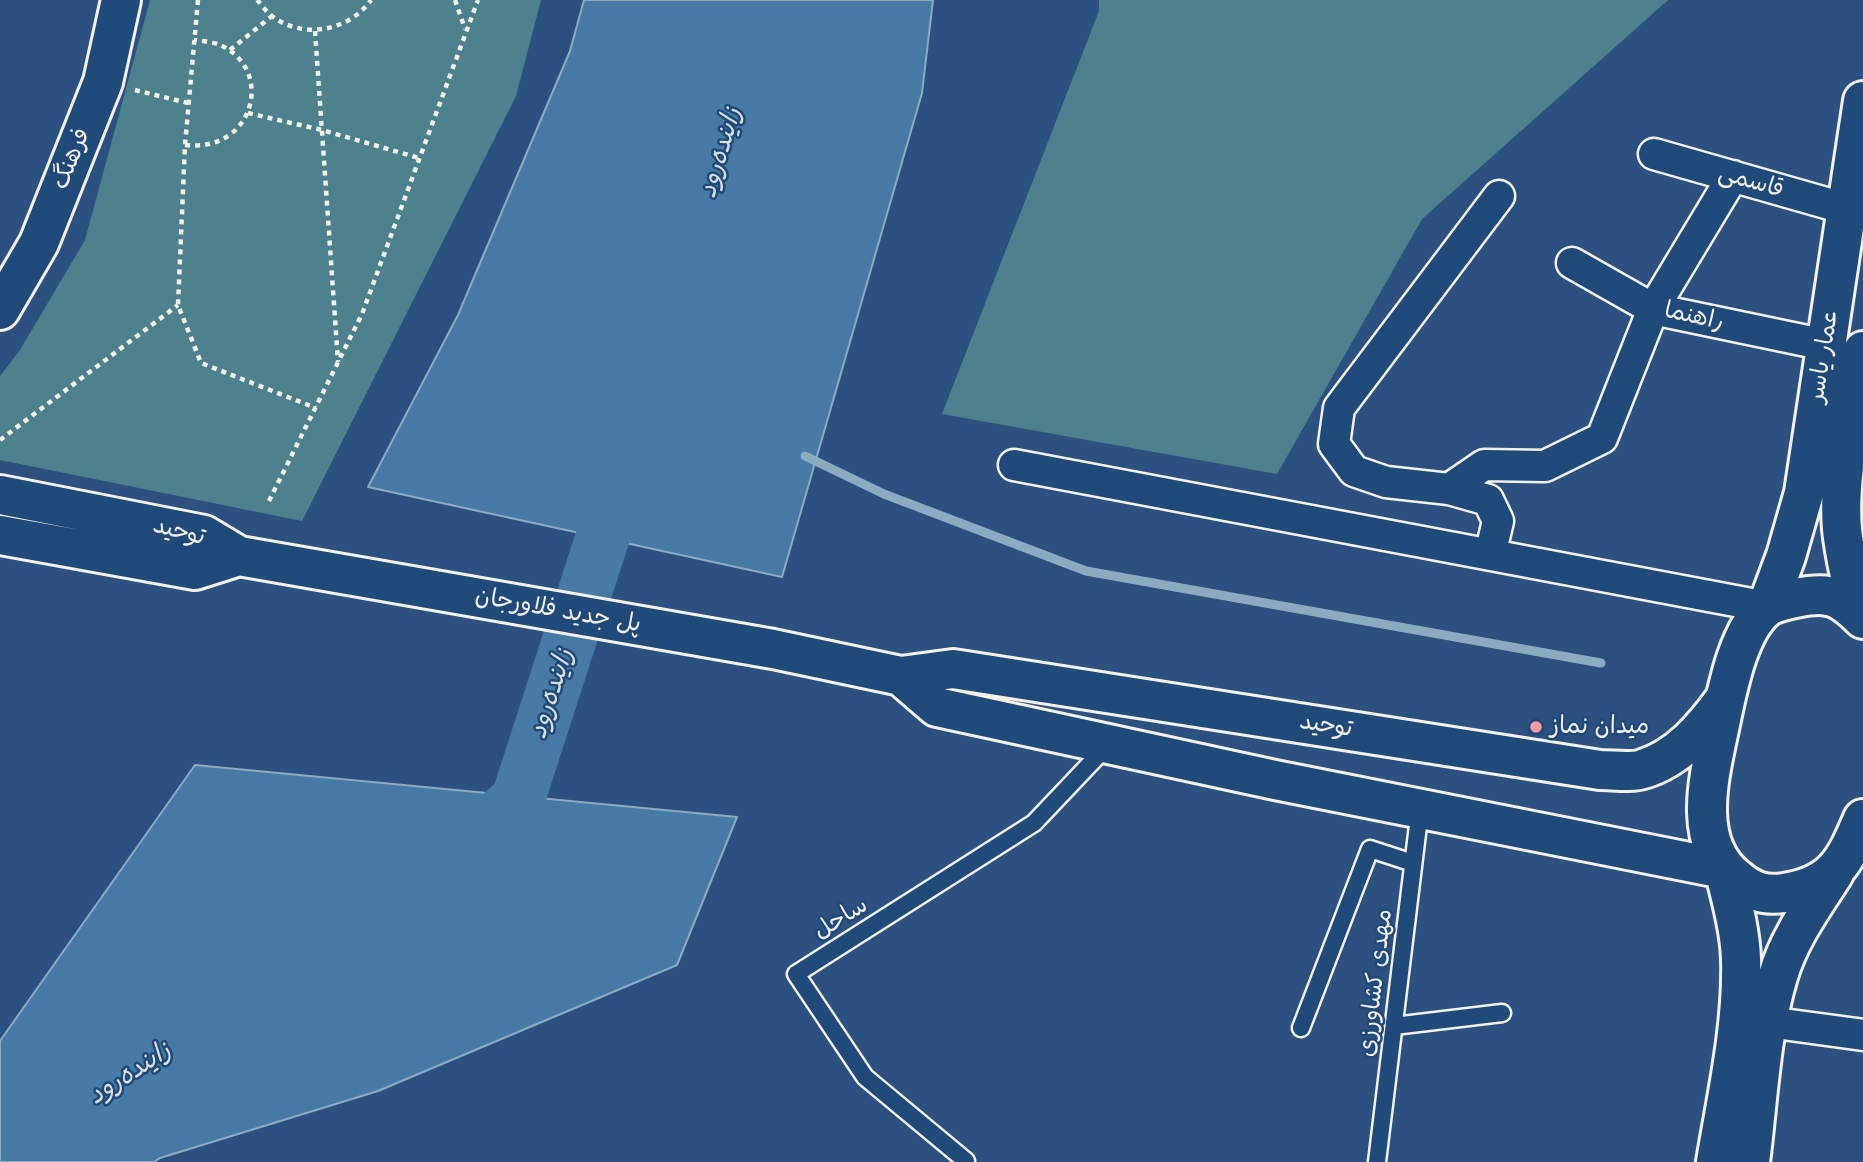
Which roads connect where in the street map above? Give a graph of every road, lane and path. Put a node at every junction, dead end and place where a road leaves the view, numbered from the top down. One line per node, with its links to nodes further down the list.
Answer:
1 (121, 0): 12 (main road, فرهنگ)
2 (198, 0): 10 (path)
3 (257, 0): 7 (path)
4 (371, 0): 9 (path)
5 (454, 0): 8 (path)
6 (478, 0): 8 (path)
7 (272, 16): 9 (path); 11 (path)
8 (466, 30): 19 (path)
9 (315, 31): 16 (path)
10 (194, 40): 11 (path); 14 (path)
11 (230, 50): 15 (path)
12 (103, 82): 14 (path); 26 (main road, فرهنگ)
13 (1863, 101): 22 (main road, عمار یاسر)
14 (188, 103): 17 (path)
15 (248, 113): 16 (path); 17 (path)
16 (322, 130): 19 (path); 29 (path)
17 (185, 145): 24 (path)
18 (1654, 154): 20 (street, قاسمی)
19 (419, 158): 29 (path)
20 (1733, 176): 22 (street, قاسمی); 25 (street)
21 (1499, 197): 33 (street)
22 (1847, 209): 27 (main road, عمار یاسر)
23 (1572, 263): 25 (street, راهنما)
24 (178, 305): 30 (path); 31 (path)
25 (1653, 309): 27 (street, راهنما); 33 (street)
26 (0, 310)
27 (1826, 345): 39 (main road, عمار یاسر)
28 (1863, 351): 40 (main road, عمار یاسر)
29 (338, 363): 30 (path)
30 (316, 408): 35 (path)
31 (0, 440)
32 (1014, 465): 37 (street)
33 (1449, 489): 37 (street)
34 (0, 495): 38 (main road, توحید)
35 (270, 501)
36 (0, 535): 38 (main road, توحید)
37 (1490, 555): 39 (street)
38 (239, 556): 41 (main road, پل جدید فلاورجان)
39 (1767, 607): 40 (main road); 43 (main road)
40 (1862, 615)
41 (773, 649): 42 (main road, توحید)
42 (901, 676): 43 (main road, توحید); 44 (main road, توحید)
43 (1725, 699): 49 (main road)
44 (1109, 744): 45 (main road, توحید); 55 (lane, ساحل)
45 (1420, 809): 48 (lane, مهدی کشاورزی); 49 (main road, توحید)
46 (1862, 825): 47 (main road)
47 (1841, 862): 49 (main road); 51 (main road)
48 (1413, 863): 52 (lane, مهدی کشاورزی); 53 (lane)
49 (1724, 869): 57 (main road)
50 (1502, 1013): 52 (lane)
51 (1768, 1022): 54 (street); 58 (main road)
52 (1394, 1026): 56 (lane, مهدی کشاورزی)
53 (1301, 1028)
54 (1863, 1035)
55 (966, 1161)
56 (1377, 1162)
57 (1716, 1162)
58 (1750, 1162)

